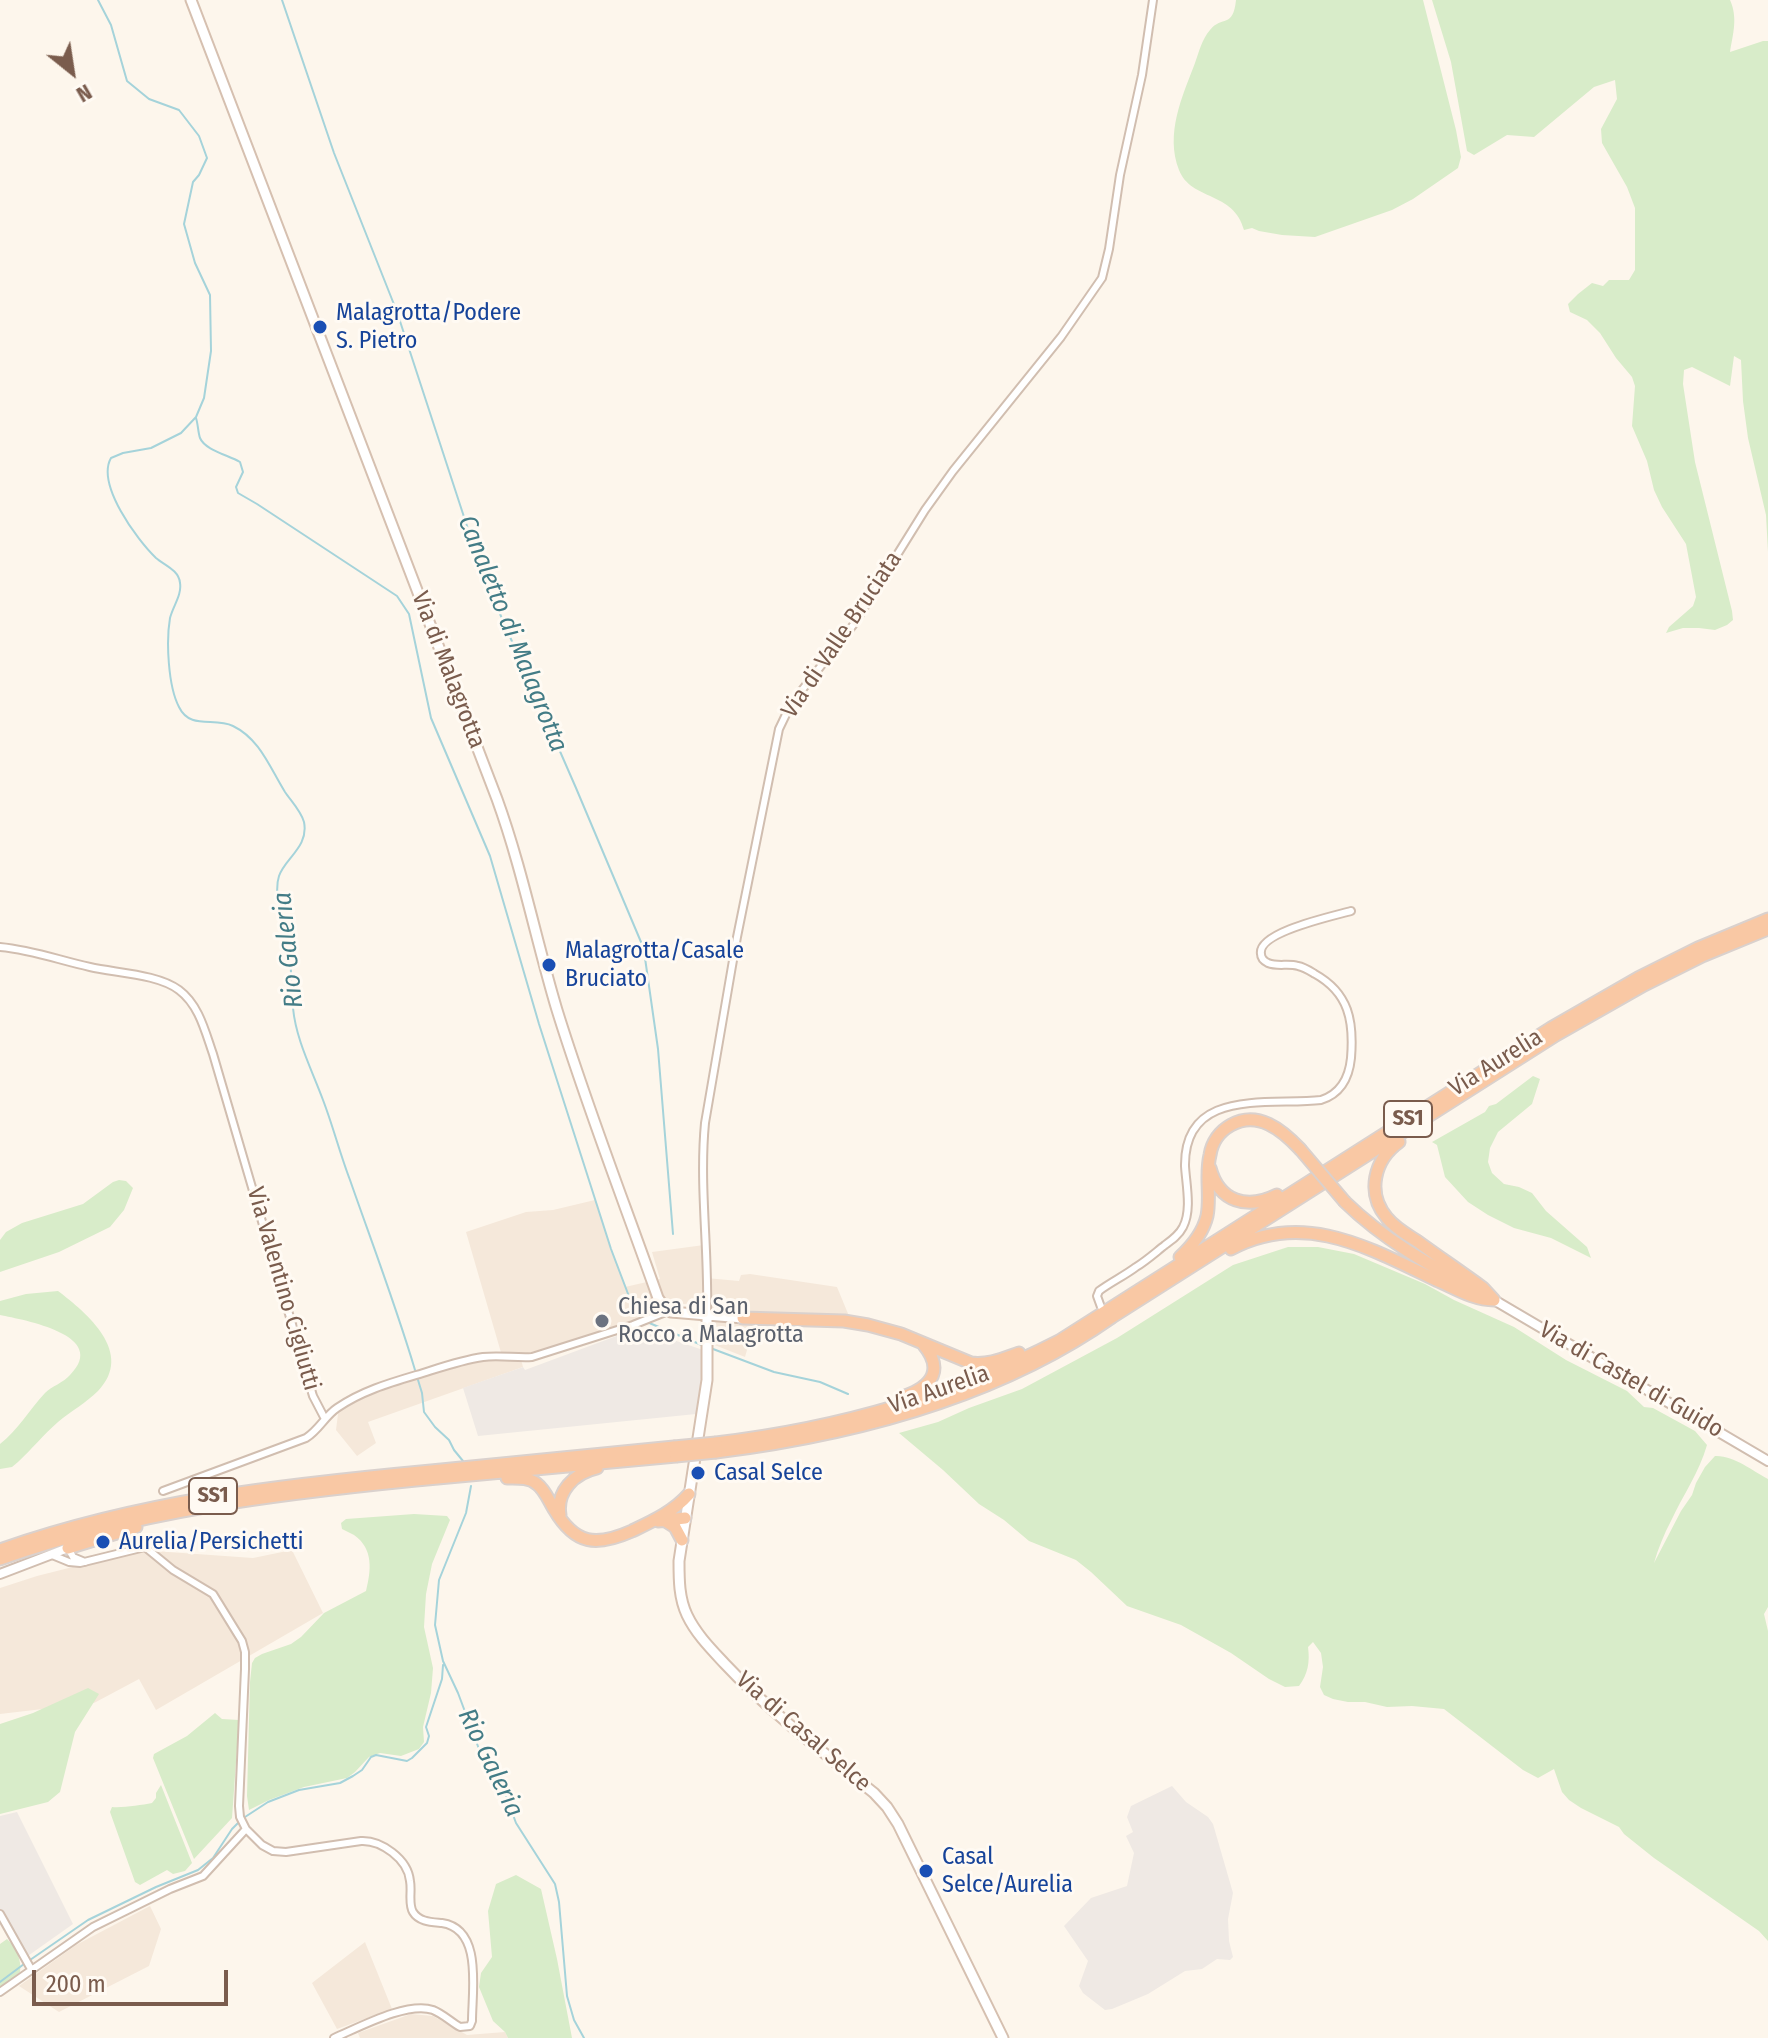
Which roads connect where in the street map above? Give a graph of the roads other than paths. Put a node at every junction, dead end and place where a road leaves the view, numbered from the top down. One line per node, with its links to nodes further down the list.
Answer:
1 (191, 0): 12 (main road, Via di Malagrotta)
2 (1153, 0): 13 (street, Via di Valle Bruciata)
3 (1351, 911): 11 (street)
4 (1768, 919): 8 (highway, Via Aurelia / SS1)
5 (1768, 929): 7 (highway, Via Aurelia / SS1)
6 (0, 947): 19 (street, Via Valentino Cigliutti)
7 (1507, 1065): 10 (highway); 15 (highway, Via Aurelia / SS1)
8 (1479, 1073): 9 (highway); 17 (highway, Via Aurelia / SS1)
9 (1209, 1159): 10 (highway, bridge); 11 (highway)
10 (1494, 1300): 15 (highway); 23 (street, Via di Castel di Guido)
11 (1101, 1307): 17 (highway)
12 (668, 1311): 13 (main road); 19 (street, Via Valentino Cigliutti)
13 (707, 1315): 14 (main road); 27 (main road, Via di Casal Selce)
14 (743, 1318): 16 (highway)
15 (1083, 1338): 21 (highway, Via Aurelia / SS1)
16 (920, 1341): 18 (highway); 20 (highway)
17 (1059, 1341): 18 (highway, Via Aurelia / SS1)
18 (1043, 1349): 20 (highway, Via Aurelia / SS1)
19 (325, 1419): 26 (street)
20 (838, 1422): 21 (highway, Via Aurelia / SS1)
21 (716, 1447): 22 (highway, Via Aurelia / SS1, bridge)
22 (675, 1451): 24 (highway, Via Aurelia / SS1); 25 (highway, Via Aurelia / SS1); 31 (highway)
23 (1768, 1461)
24 (433, 1475): 25 (highway, Via Aurelia / SS1); 28 (highway, Via Aurelia / SS1); 34 (highway, Via Aurelia / SS1)
25 (475, 1475): 31 (highway)
26 (163, 1491)
27 (689, 1494): 29 (highway); 30 (main road, Via di Casal Selce)
28 (218, 1504): 33 (highway); 36 (highway, Via Aurelia / SS1)
29 (661, 1518): 30 (highway); 31 (highway); 32 (highway)
30 (685, 1518): 32 (main road, Via di Casal Selce)
31 (562, 1521)
32 (682, 1540): 44 (main road, Via di Casal Selce)
33 (68, 1548): 35 (street); 37 (street)
34 (0, 1550)
35 (52, 1555): 37 (street); 38 (street)
36 (0, 1559)
37 (85, 1562): 39 (street)
38 (0, 1574)
39 (244, 1827): 41 (street); 43 (street)
40 (0, 1914): 41 (street)
41 (28, 1964): 42 (street)
42 (0, 1992)
43 (334, 2038)
44 (1003, 2038)

